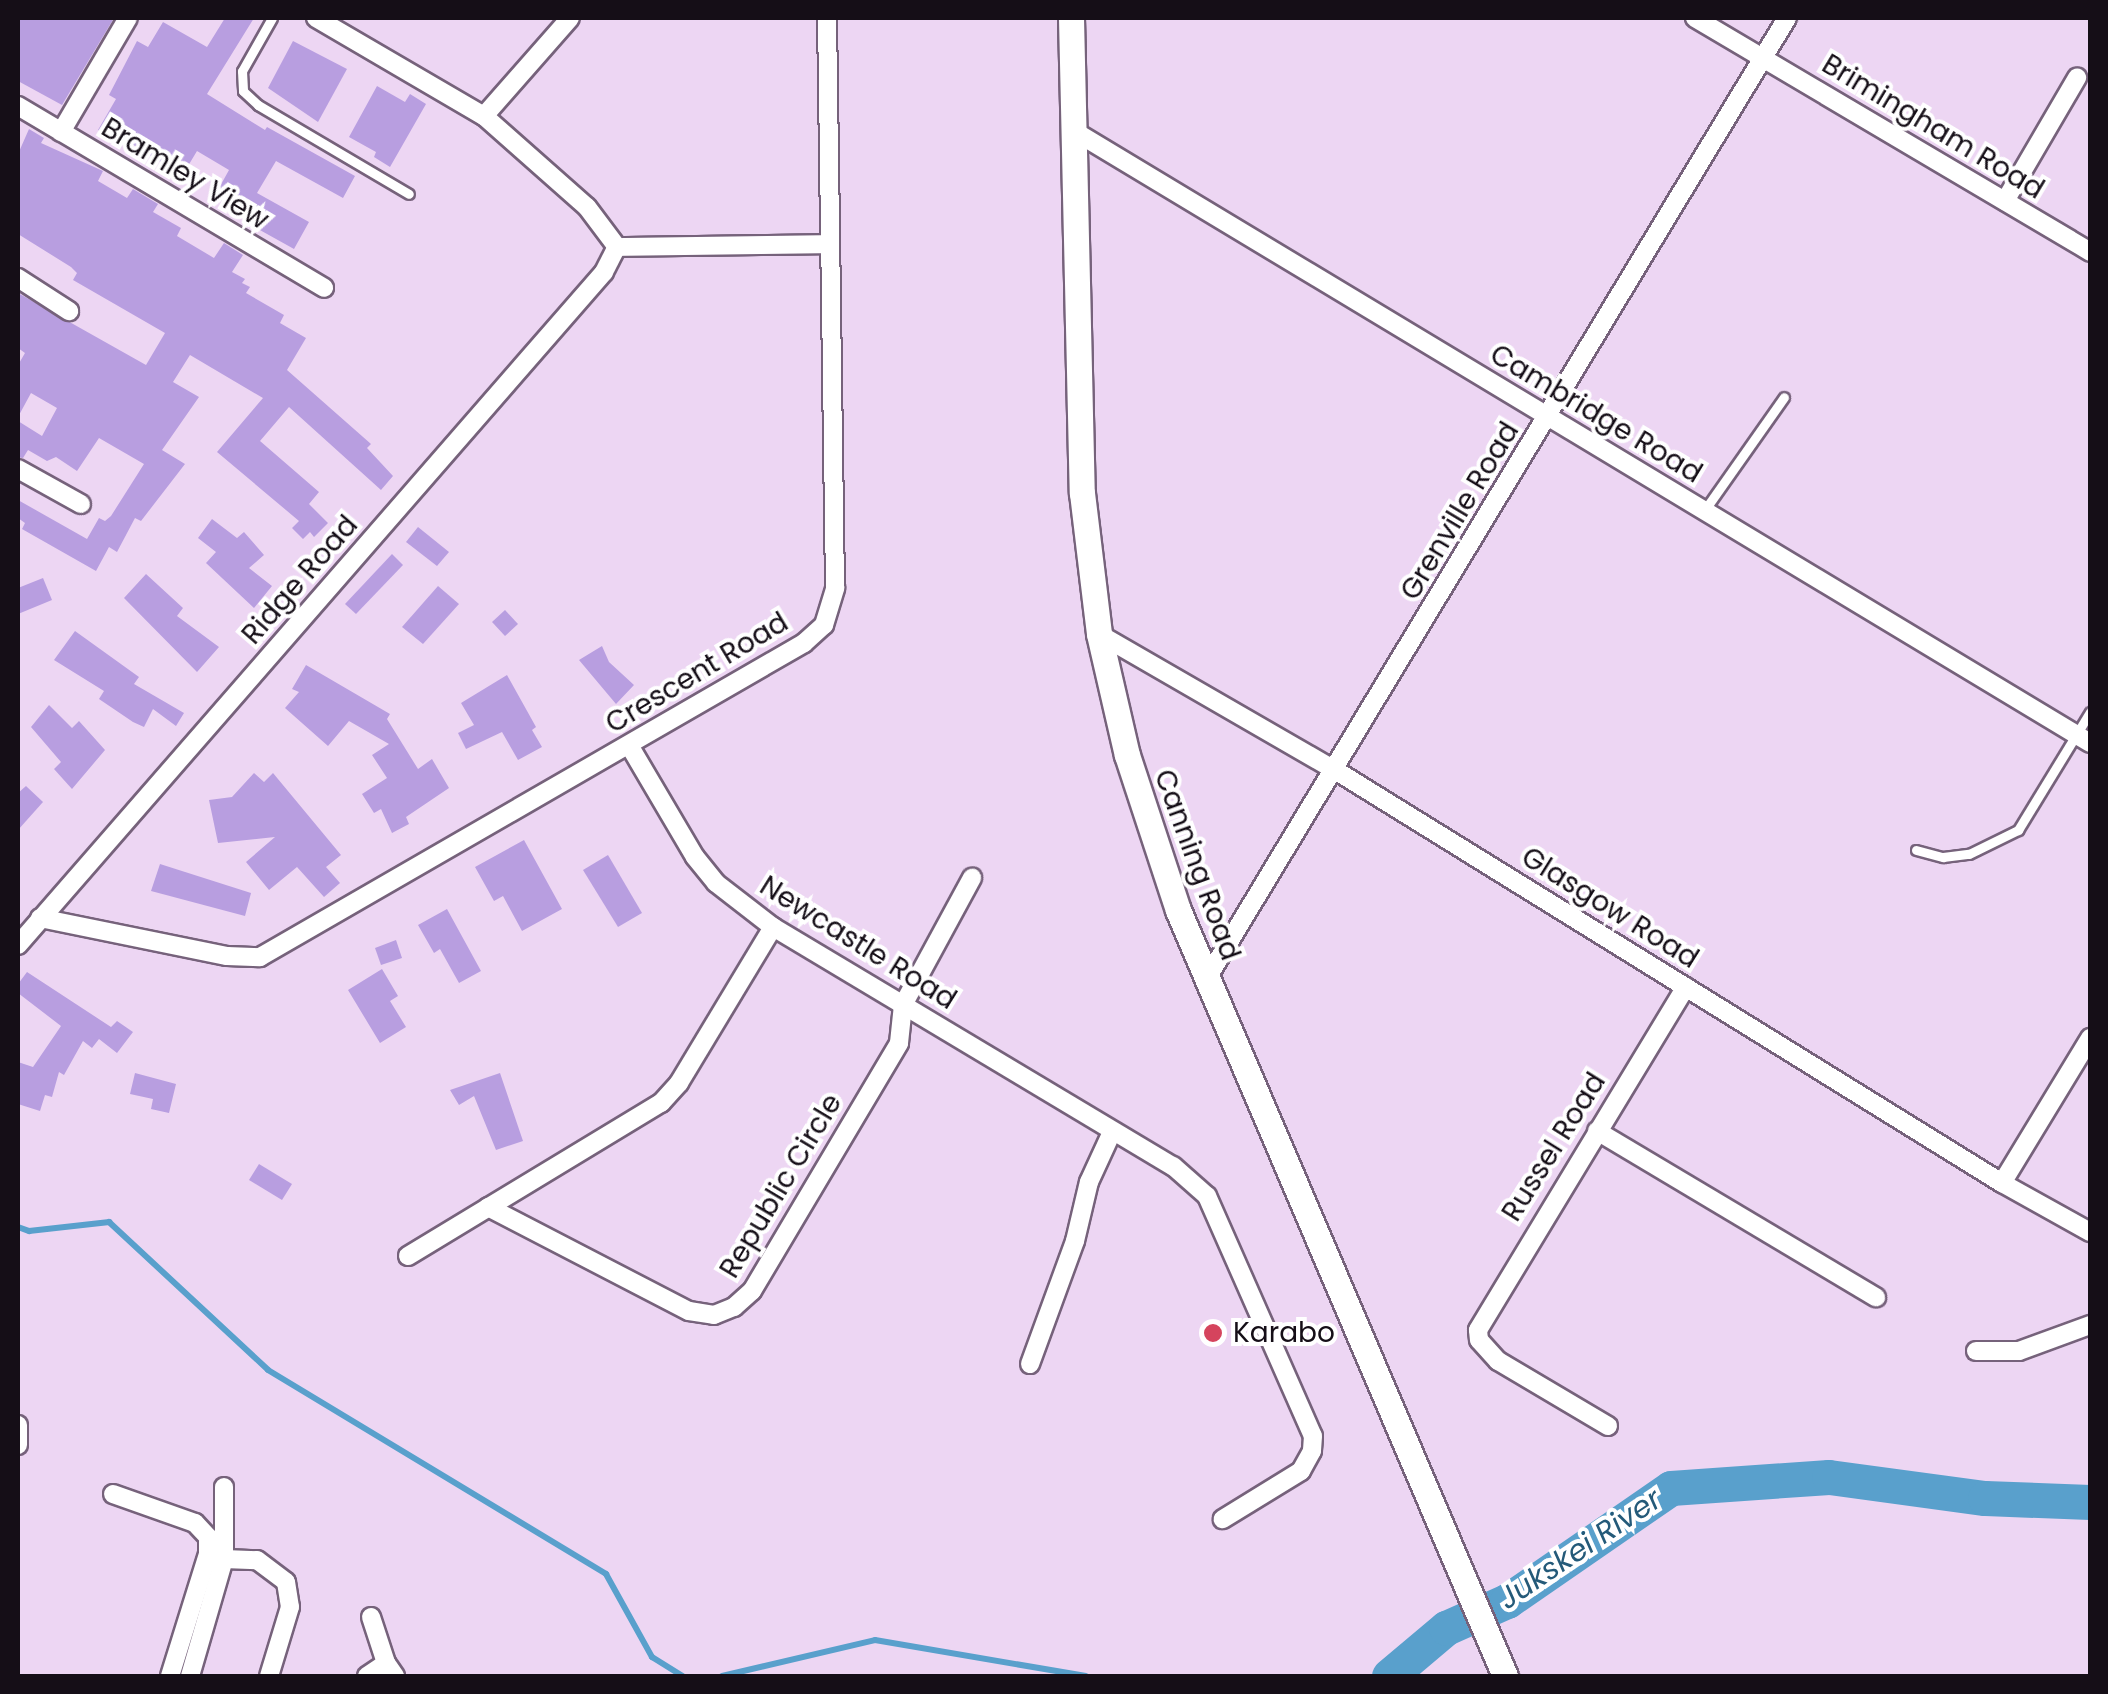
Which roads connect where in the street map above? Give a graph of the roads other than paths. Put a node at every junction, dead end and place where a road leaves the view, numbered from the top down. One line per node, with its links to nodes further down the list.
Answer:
1 (128, 18): 14 (street)
2 (272, 18): 15 (lane)
3 (316, 18): 12 (street)
4 (570, 18): 12 (street)
5 (827, 18): 17 (street, Crescent Road)
6 (1071, 18): 13 (main road, Canning Road)
7 (1695, 18): 9 (street, Brimingham Road)
8 (1787, 18): 9 (street, Grenville Road)
9 (1762, 58): 16 (street, Brimingham Road); 24 (street, Grenville Road)
10 (2077, 78): 16 (street)
11 (18, 106): 14 (street, Bramley View)
12 (484, 116): 18 (street)
13 (1074, 131): 24 (street, Cambridge Road); 28 (main road, Canning Road)
14 (61, 132): 21 (street, Bramley View)
15 (409, 194)
16 (2004, 201): 19 (street, Brimingham Road)
17 (829, 244): 18 (street); 31 (street, Crescent Road)
18 (617, 247): 35 (street, Ridge Road)
19 (2090, 252)
20 (18, 278): 22 (street)
21 (324, 288)
22 (69, 311)
23 (1784, 396): 27 (lane)
24 (1548, 418): 27 (street, Cambridge Road); 32 (street, Grenville Road)
25 (18, 468): 26 (street)
26 (81, 504)
27 (1704, 511): 30 (street, Cambridge Road)
28 (1099, 634): 32 (street, Glasgow Road); 38 (main road, Canning Road)
29 (2090, 712): 30 (lane)
30 (2084, 738): 33 (lane)
31 (629, 746): 35 (street, Crescent Road); 36 (street, Newcastle Road)
32 (1335, 770): 38 (street, Grenville Road); 39 (street, Glasgow Road)
33 (1916, 850)
34 (972, 878): 40 (street)
35 (40, 918): 37 (street, Ridge Road)
36 (773, 927): 40 (street, Newcastle Road); 45 (street)
37 (18, 945)
38 (1206, 980): 60 (main road, Canning Road)
39 (1686, 987): 42 (street, Russel Road); 44 (street, Glasgow Road)
40 (902, 1004): 43 (street, Newcastle Road); 45 (street, Republic Circle)
41 (2090, 1038): 44 (street)
42 (1596, 1131): 48 (street); 53 (street, Russel Road)
43 (1112, 1132): 51 (street); 57 (street, Newcastle Road)
44 (2002, 1184): 46 (street, Glasgow Road)
45 (488, 1207): 47 (street)
46 (2089, 1229)
47 (408, 1256)
48 (1876, 1297)
49 (2090, 1325): 50 (street)
50 (1976, 1351)
51 (1030, 1364)
52 (18, 1425): 54 (street)
53 (1608, 1426)
54 (18, 1446)
55 (224, 1487): 58 (street)
56 (113, 1494): 62 (street)
57 (1224, 1519)
58 (224, 1559): 63 (street); 64 (street)
59 (371, 1617): 61 (street)
60 (1501, 1666)
61 (391, 1670): 65 (street)
62 (170, 1676)
63 (190, 1676)
64 (269, 1676)
65 (367, 1676)

